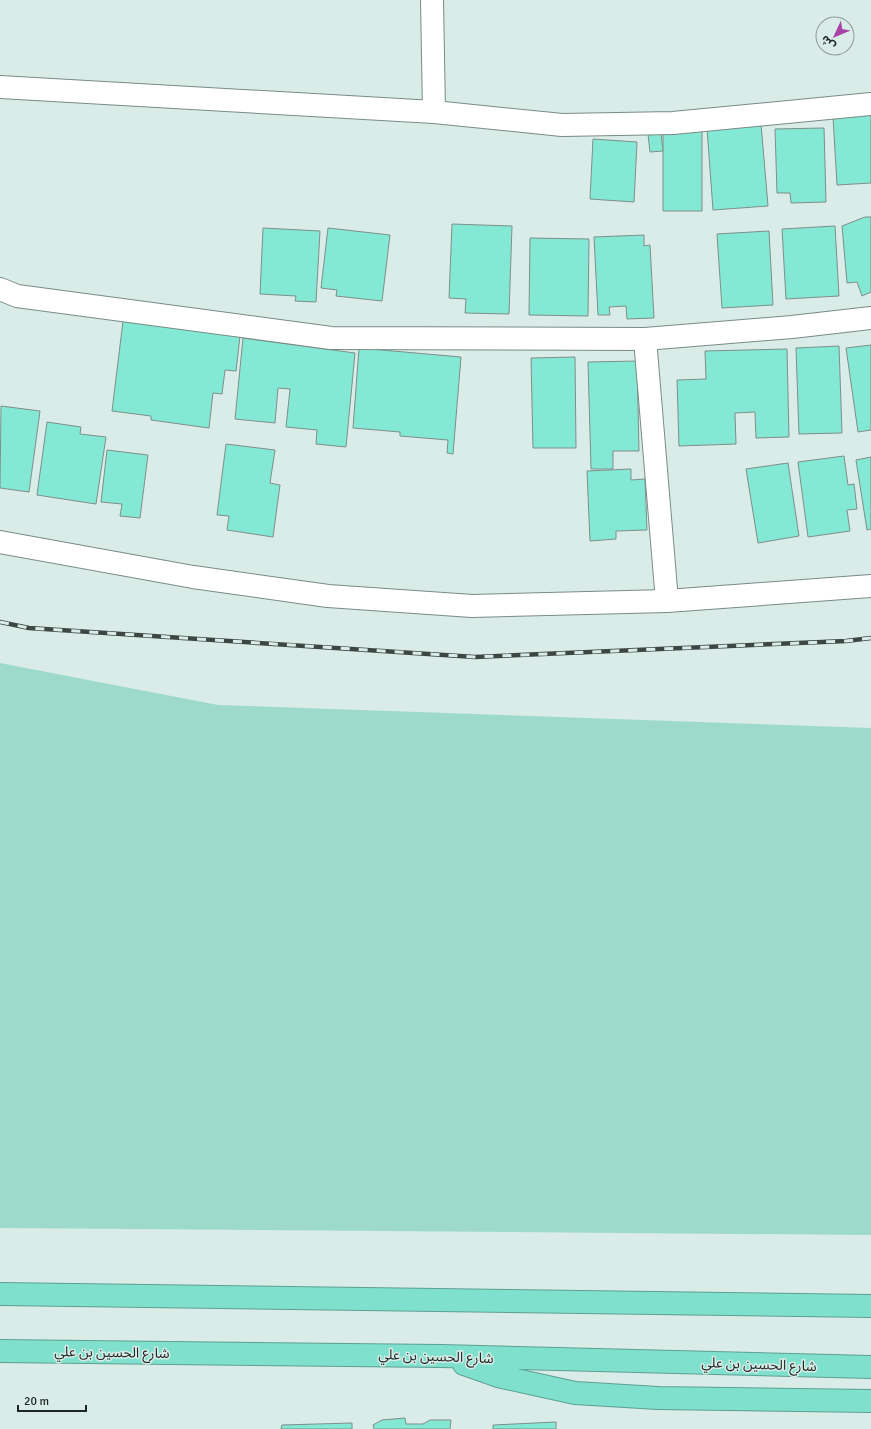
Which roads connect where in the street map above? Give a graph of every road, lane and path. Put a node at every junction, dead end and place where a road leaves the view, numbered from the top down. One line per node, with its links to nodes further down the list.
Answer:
1 (432, 0): 4 (street)
2 (0, 87): 4 (street)
3 (871, 104): 4 (street)
4 (434, 112)
5 (0, 289): 7 (street)
6 (871, 318): 7 (street)
7 (645, 339): 10 (street)
8 (0, 542): 10 (street)
9 (871, 586): 10 (street)
10 (668, 601)
11 (0, 1294): 12 (highway)
12 (871, 1306)
13 (0, 1351): 14 (highway, شارع الحسين بن علي)
14 (441, 1356): 15 (highway, شارع الحسين بن علي); 16 (highway)
15 (871, 1367)
16 (871, 1401)

